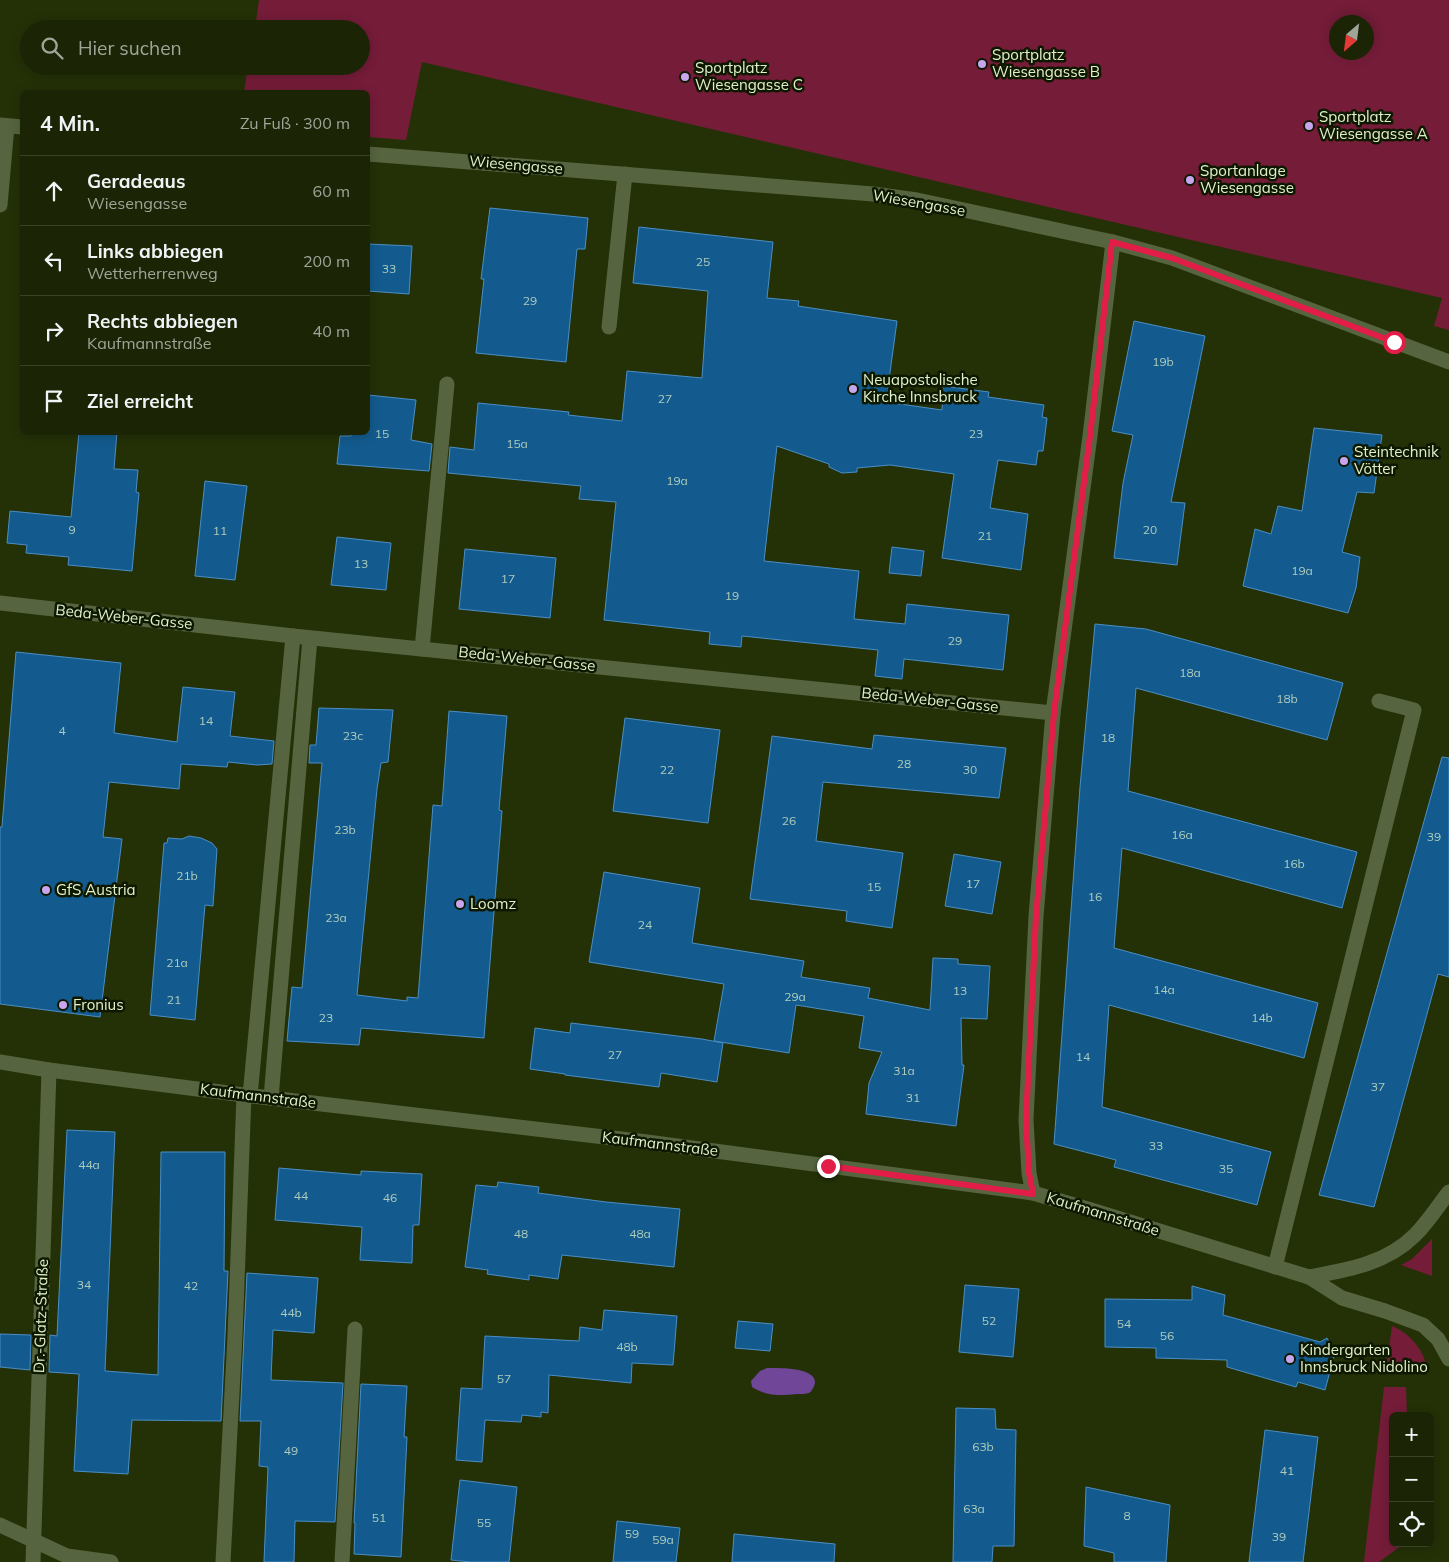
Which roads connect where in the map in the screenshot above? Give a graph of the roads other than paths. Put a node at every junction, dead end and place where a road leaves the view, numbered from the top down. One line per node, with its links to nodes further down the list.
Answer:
1 (3, 126): 2 (street); 5 (street)
2 (20, 127)
3 (370, 154): 4 (street, Wiesengasse)
4 (625, 174): 6 (street, Wiesengasse); 7 (street)
5 (0, 205)
6 (1112, 242): 8 (street, Wiesengasse); 15 (street)
7 (609, 327)
8 (1449, 362)
9 (447, 384): 13 (street)
10 (0, 603): 11 (street, Beda-Weber-Gasse)
11 (293, 636): 12 (street, Beda-Weber-Gasse); 18 (street)
12 (310, 638): 13 (street, Beda-Weber-Gasse); 19 (street)
13 (422, 649): 15 (street, Beda-Weber-Gasse)
14 (1380, 701): 22 (street)
15 (1054, 713): 21 (street)
16 (0, 1062): 17 (street, Kaufmannstraße)
17 (49, 1070): 18 (street, Kaufmannstraße); 27 (street, Dr.-Glatz-Straße)
18 (247, 1095): 19 (street, Kaufmannstraße); 30 (street)
19 (271, 1098): 21 (street, Kaufmannstraße)
20 (1449, 1192): 23 (street)
21 (1033, 1194): 22 (street, Kaufmannstraße)
22 (1276, 1267): 23 (street, Kaufmannstraße)
23 (1309, 1277): 25 (street)
24 (355, 1329): 31 (street)
25 (1449, 1359)
26 (0, 1525): 27 (street)
27 (34, 1540): 28 (street, Dr.-Glatz-Straße); 29 (street)
28 (33, 1562)
29 (111, 1562)
30 (223, 1562)
31 (342, 1562)

